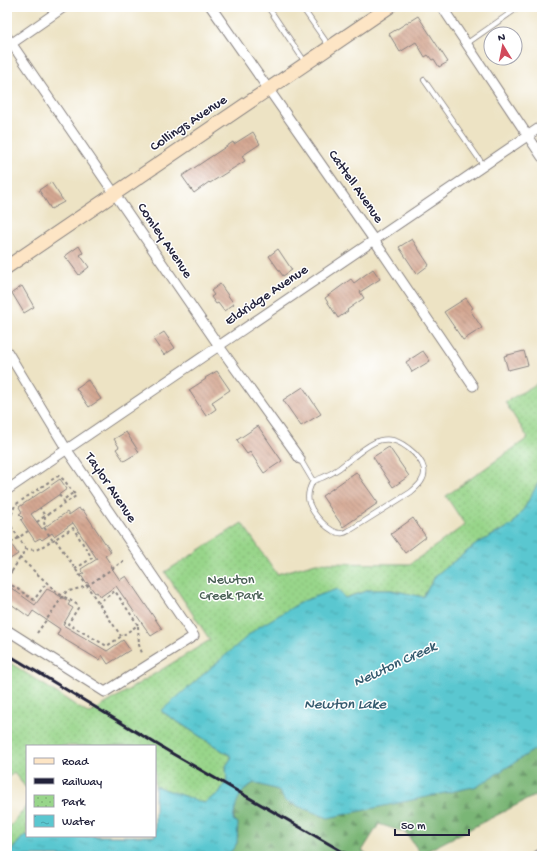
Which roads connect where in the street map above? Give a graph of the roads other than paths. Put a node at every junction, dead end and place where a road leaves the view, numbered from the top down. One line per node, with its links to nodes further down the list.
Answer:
1 (64, 7): 8 (street)
2 (211, 7): 13 (street, Cattell Avenue)
3 (268, 7): 11 (lane)
4 (302, 7): 10 (lane)
5 (389, 7): 10 (main road, Collings Avenue)
6 (442, 7): 9 (street)
7 (519, 7): 9 (lane)
8 (8, 42): 18 (street, Comley Avenue)
9 (466, 44): 15 (street)
10 (330, 47): 11 (main road, Collings Avenue)
11 (306, 63): 13 (main road, Collings Avenue)
12 (424, 80): 17 (lane)
13 (269, 88): 18 (main road, Collings Avenue); 19 (street, Cattell Avenue)
14 (542, 126): 15 (street, Eldridge Avenue)
15 (528, 136): 16 (street); 17 (street, Eldridge Avenue)
16 (542, 157)
17 (484, 166): 19 (street, Eldridge Avenue)
18 (114, 194): 20 (main road, Collings Avenue); 21 (street, Comley Avenue)
19 (374, 240): 21 (street, Eldridge Avenue); 23 (street, Cattell Avenue)
20 (7, 267)
21 (219, 346): 24 (street, Eldridge Avenue); 25 (street, Comley Avenue)
22 (7, 351): 24 (street, Taylor Avenue)
23 (473, 386)
24 (67, 450): 27 (street, Eldridge Avenue); 28 (street, Taylor Avenue)
25 (300, 459): 26 (lane)
26 (313, 481): 26 (lane)
27 (7, 490)
28 (7, 630)
29 (542, 853): 30 (street)
30 (537, 856)

